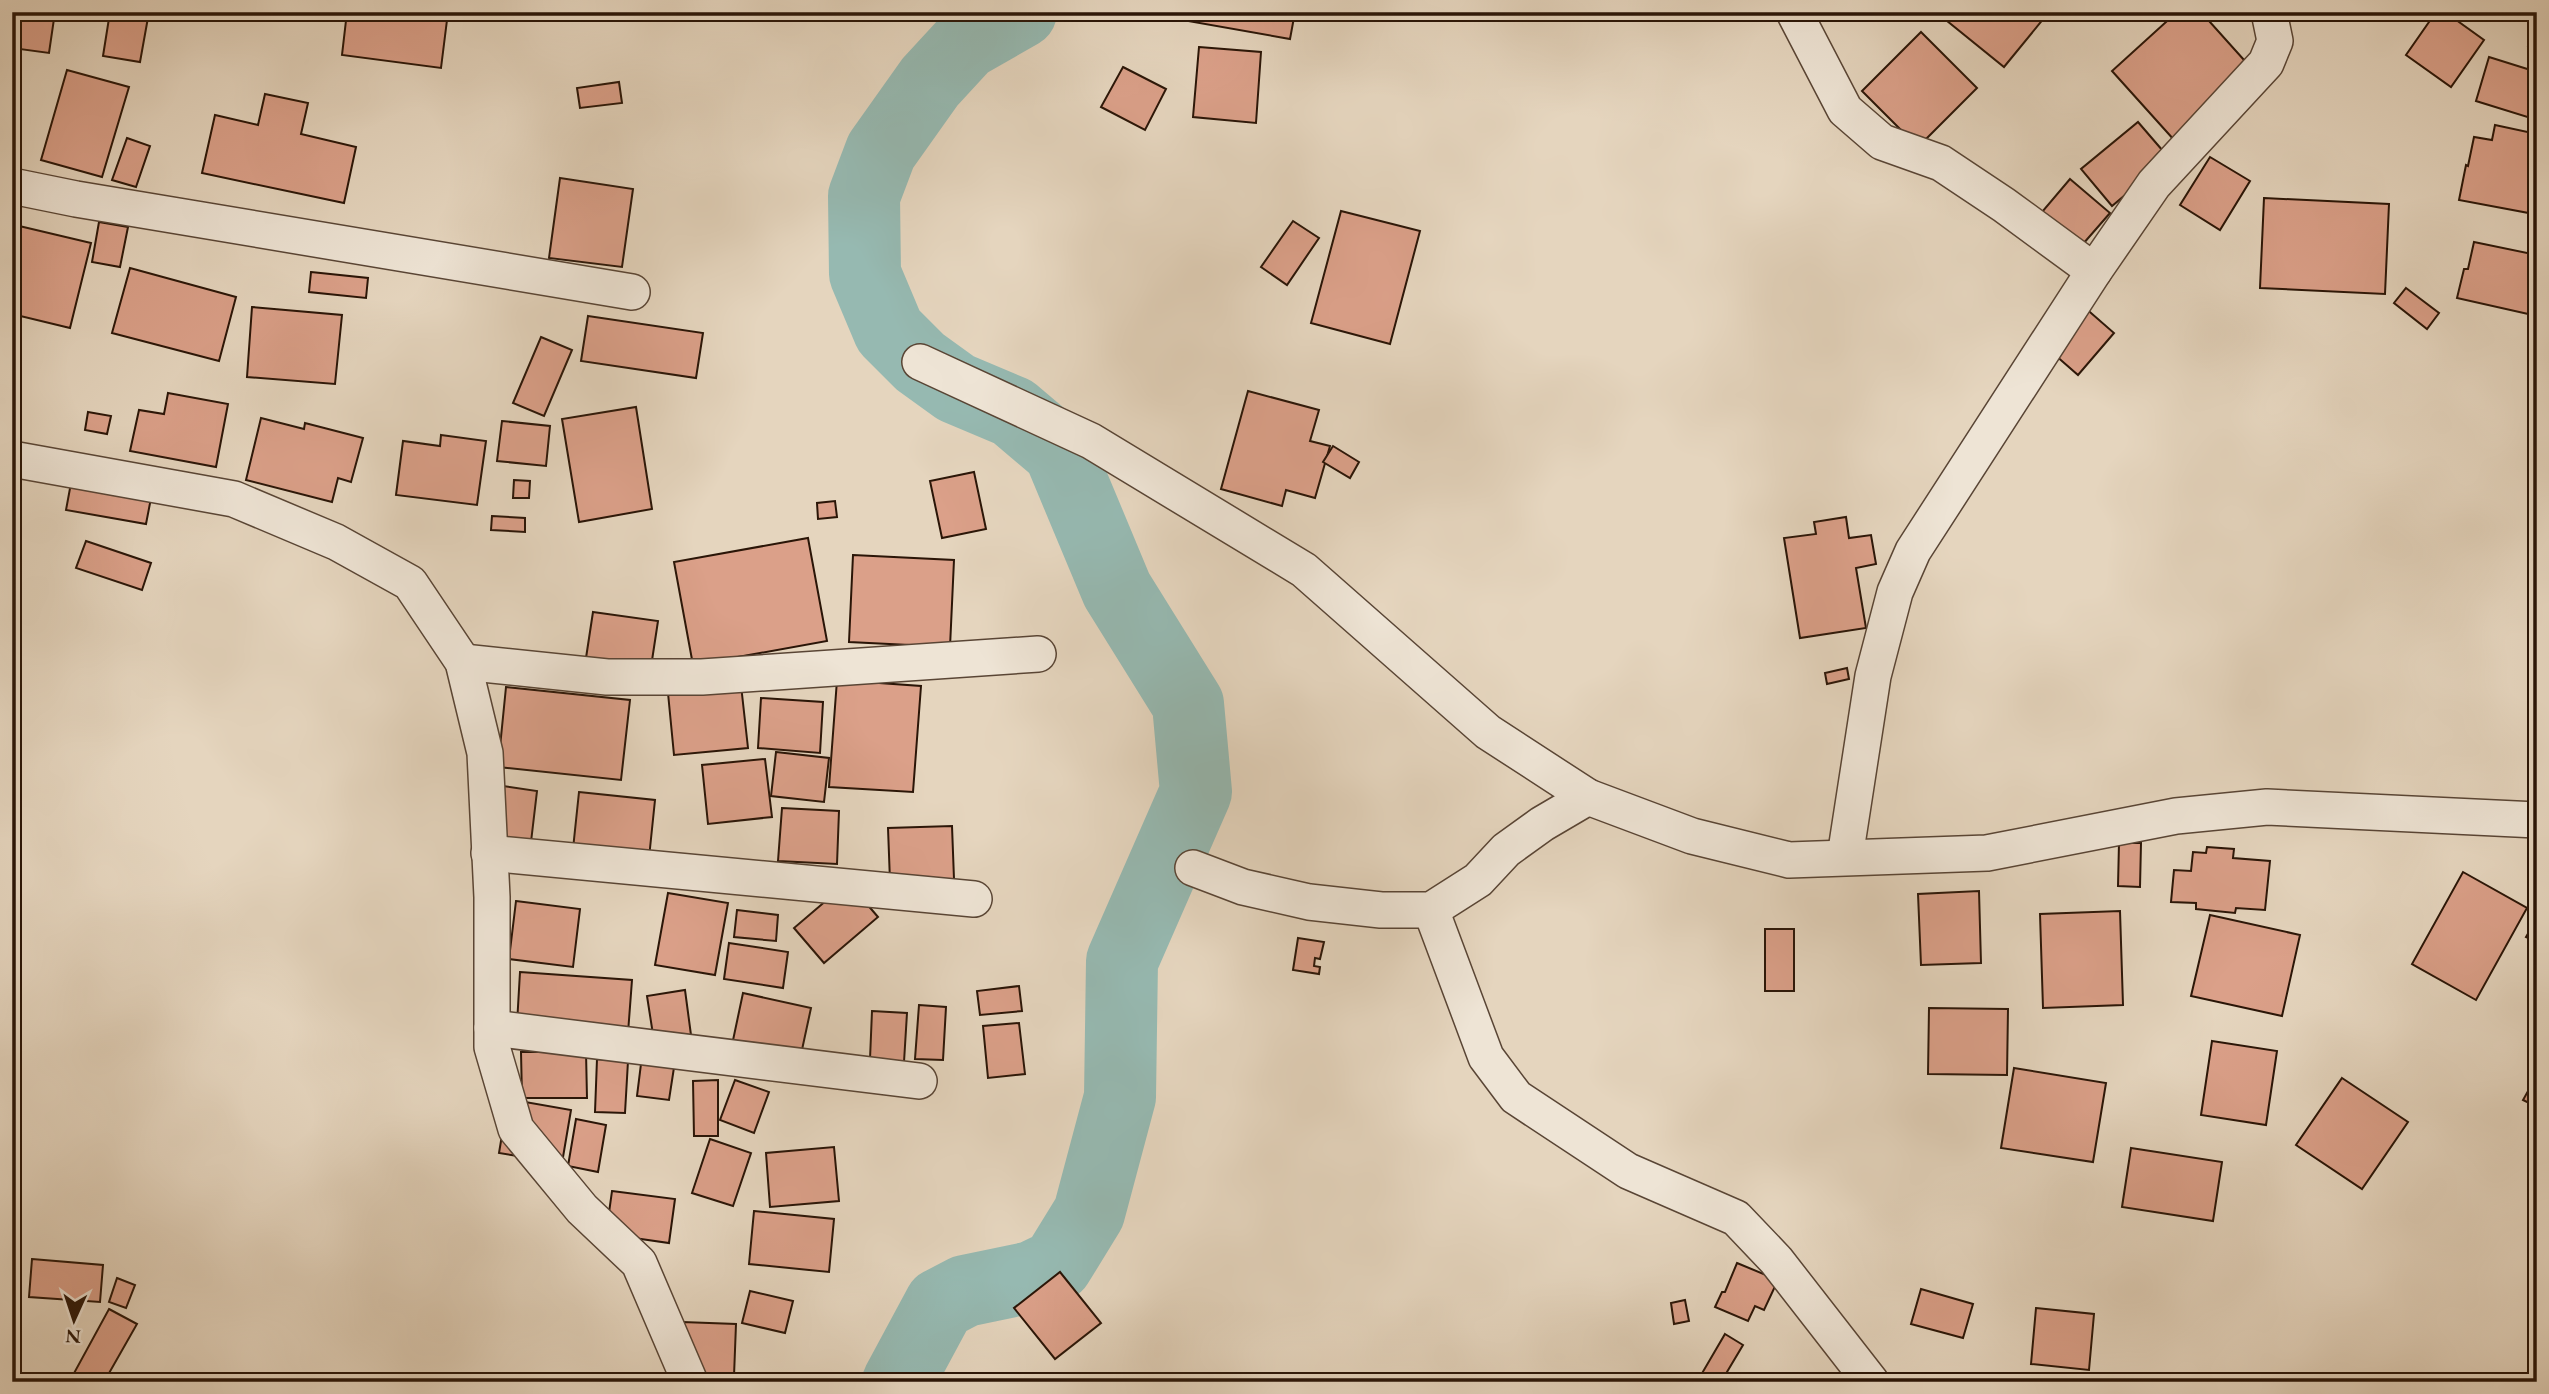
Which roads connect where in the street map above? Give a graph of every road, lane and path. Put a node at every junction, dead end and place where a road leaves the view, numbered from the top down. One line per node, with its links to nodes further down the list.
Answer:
1 (1794, 12): 4 (street)
2 (2269, 12): 4 (street)
3 (12, 186): 5 (street)
4 (2094, 271): 13 (street)
5 (632, 292)
6 (920, 362): 10 (street)
7 (12, 459): 9 (street)
8 (1038, 654): 9 (street)
9 (463, 662): 12 (street)
10 (1588, 797): 13 (street); 16 (street)
11 (2537, 820): 13 (street)
12 (489, 853): 15 (street); 17 (street)
13 (1845, 857)
14 (1193, 868): 16 (street)
15 (974, 899)
16 (1431, 910): 20 (street)
17 (492, 1028): 18 (street); 19 (street)
18 (919, 1082)
19 (690, 1382)
20 (1871, 1382)

